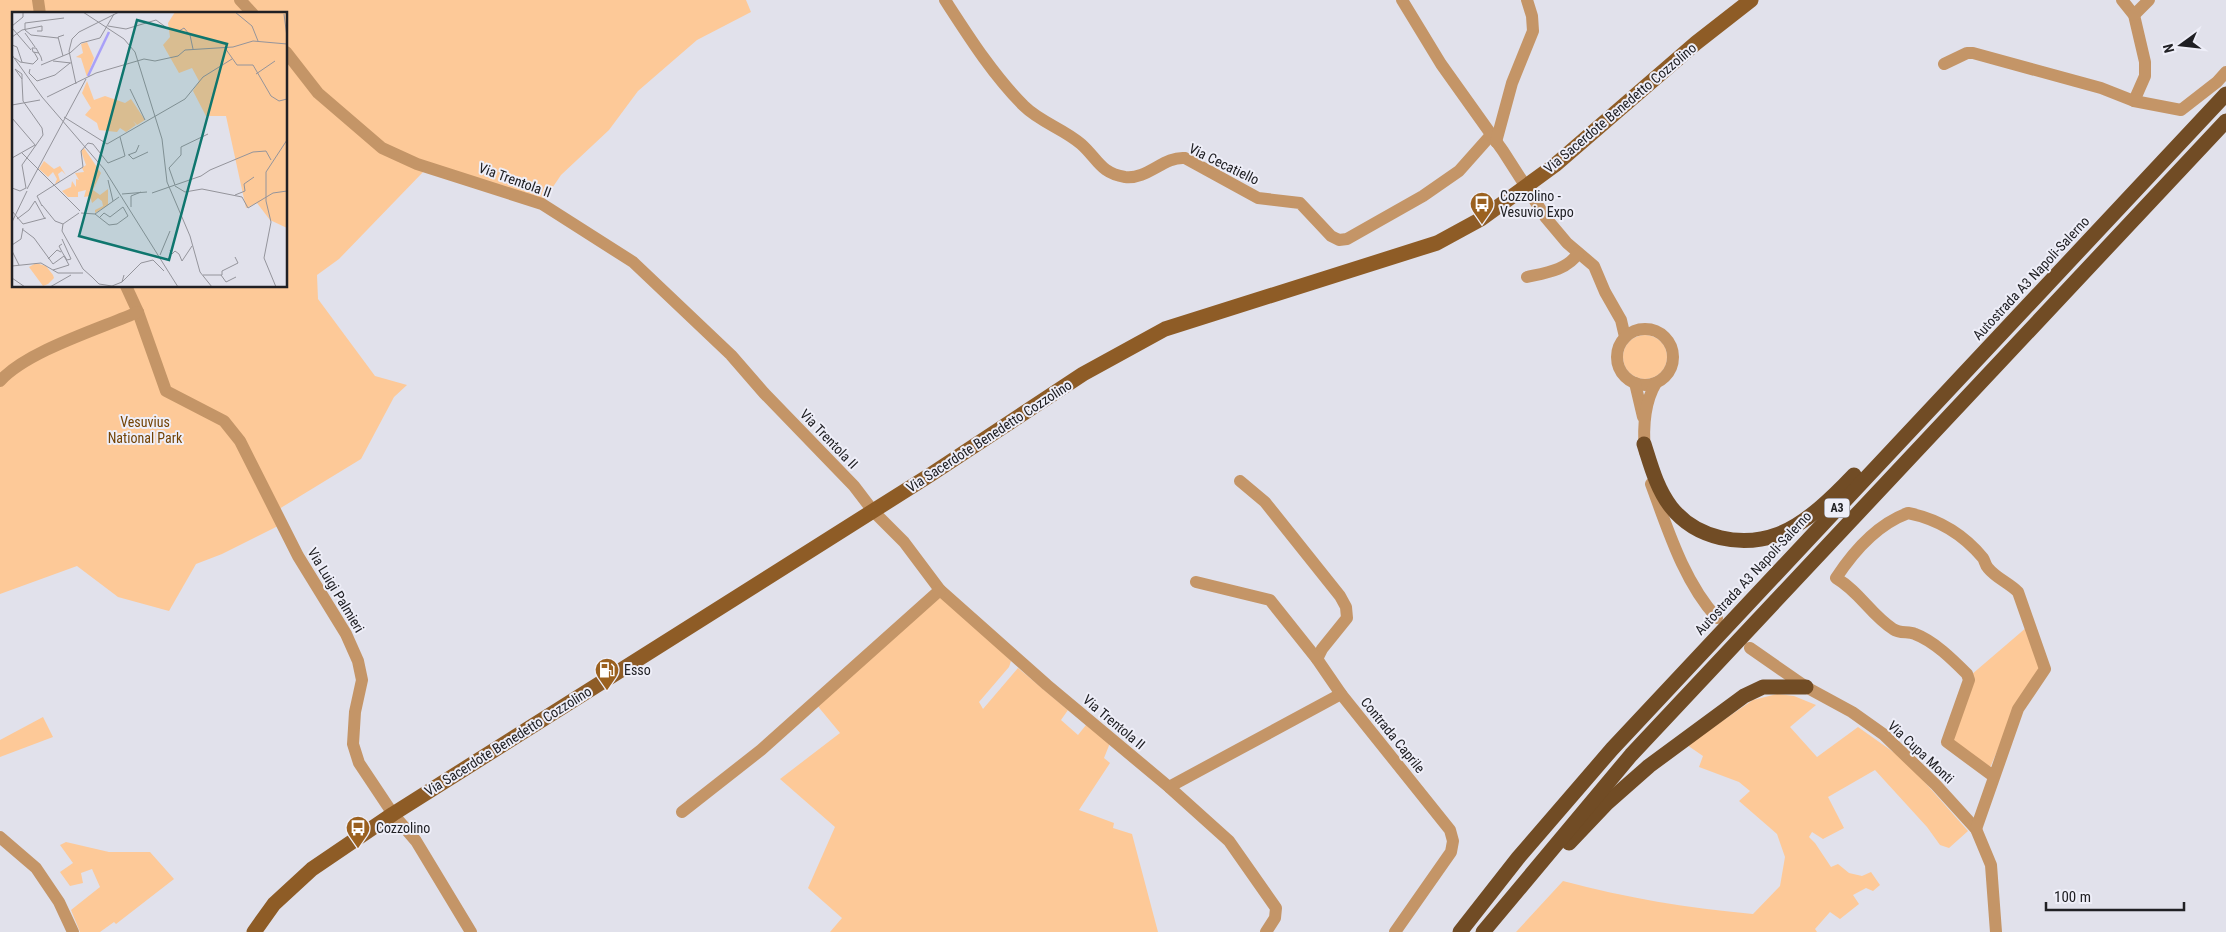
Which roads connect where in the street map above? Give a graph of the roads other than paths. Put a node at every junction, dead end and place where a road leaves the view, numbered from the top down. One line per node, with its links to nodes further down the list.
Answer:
1 (240, 0): 8 (street)
2 (945, 0): 16 (street, Via Cecatiello)
3 (1402, 0): 16 (street)
4 (1527, 0): 16 (street)
5 (1751, 0): 17 (main road, Via Sacerdote Benedetto Cozzolino)
6 (2122, 0): 9 (street)
7 (2149, 0): 9 (street)
8 (251, 12)
9 (2134, 15): 14 (street)
10 (288, 55): 32 (street, Via Trentola II)
11 (1944, 64): 14 (street)
12 (2226, 72): 14 (street)
13 (2226, 94): 28 (highway, Autostrada A3 Napoli-Salerno / A3)
14 (2134, 101)
15 (2226, 121): 52 (highway, A3)
16 (1494, 139): 17 (street)
17 (1526, 185): 18 (street); 32 (main road, Via Sacerdote Benedetto Cozzolino)
18 (1578, 253): 19 (street); 22 (street)
19 (1527, 277)
20 (127, 288): 21 (street, Via Luigi Palmieri)
21 (138, 312): 25 (street); 43 (street, Via Luigi Palmieri)
22 (1621, 320): 23 (street); 24 (street)
23 (1639, 330): 24 (street); 27 (street)
24 (1625, 337): 26 (street)
25 (0, 381)
26 (1635, 383): 27 (street); 29 (street)
27 (1656, 383): 29 (street)
28 (1941, 397): 30 (highway); 51 (highway, Autostrada A3 Napoli-Salerno / A3)
29 (1644, 424): 30 (street)
30 (1644, 444): 35 (street)
31 (1240, 482): 37 (street)
32 (873, 511): 34 (street, Via Trentola II); 43 (main road, Via Sacerdote Benedetto Cozzolino)
33 (1196, 582): 37 (street)
34 (940, 590): 41 (street, Via Trentola II); 42 (street)
35 (1717, 618)
36 (1750, 648): 38 (street, Via Cupa Monti)
37 (1317, 659): 39 (street)
38 (1806, 687): 44 (street, Via Cupa Monti); 52 (highway)
39 (1340, 694): 41 (street, Contrada Caprile); 50 (street, Contrada Caprile)
40 (1993, 776): 40 (street); 44 (street)
41 (1169, 788): 49 (street, Via Trentola II)
42 (682, 812)
43 (393, 814): 47 (main road, Via Sacerdote Benedetto Cozzolino); 48 (street, Via Luigi Palmieri)
44 (1976, 829): 53 (street, Via Cupa Monti)
45 (0, 837): 46 (street)
46 (73, 932)
47 (254, 932)
48 (471, 932)
49 (1266, 932)
50 (1395, 932)
51 (1460, 932)
52 (1485, 932)
53 (1996, 932)

